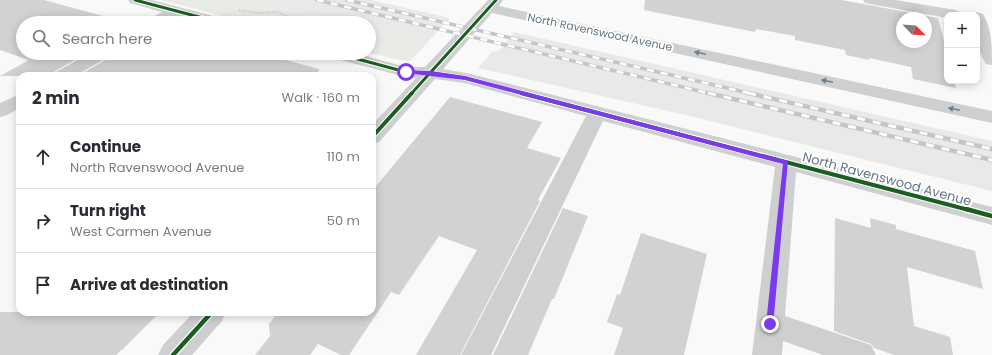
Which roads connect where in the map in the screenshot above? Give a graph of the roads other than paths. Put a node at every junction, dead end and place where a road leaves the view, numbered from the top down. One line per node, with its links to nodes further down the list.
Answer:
1 (135, 0): 5 (street)
2 (870, 0): 7 (street)
3 (971, 0): 6 (street)
4 (492, 4): 15 (street); 20 (street, North Ravenswood Avenue, one-way to 4)
5 (176, 11): 8 (street); 9 (street)
6 (977, 12)
7 (944, 13)
8 (167, 16)
9 (195, 16)
10 (980, 18): 13 (street)
11 (90, 60): 14 (street)
12 (362, 60): 15 (street, North Ravenswood Avenue)
13 (992, 60)
14 (69, 72)
15 (431, 73): 18 (street, North Ravenswood Avenue); 21 (street)
16 (16, 102): 17 (street)
17 (0, 111): 19 (street)
18 (597, 113): 22 (street, North Ravenswood Avenue); 27 (street)
19 (16, 117)
20 (992, 117)
21 (376, 133)
22 (786, 163): 23 (street, North Ravenswood Avenue); 25 (street)
23 (992, 216)
24 (208, 316): 26 (street)
25 (770, 324): 28 (street); 29 (street)
26 (173, 355)
27 (476, 355)
28 (767, 355)
29 (861, 355)

